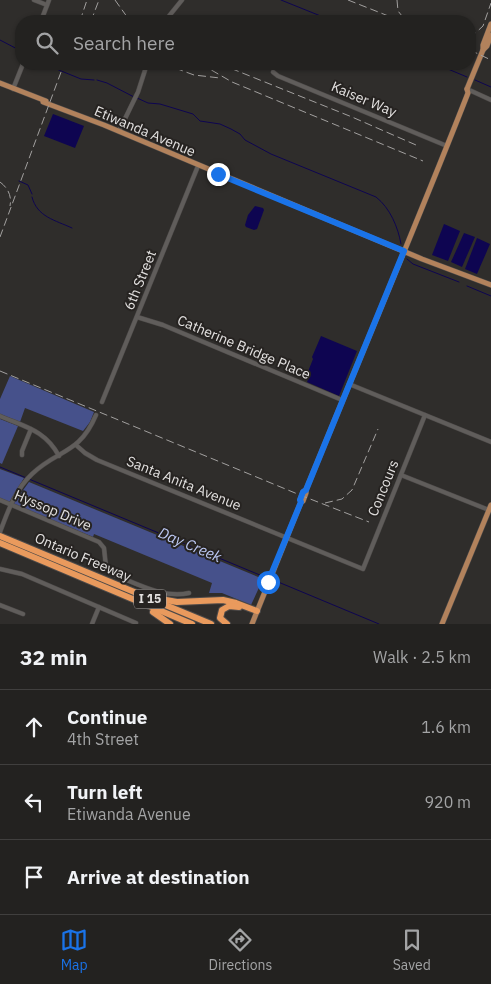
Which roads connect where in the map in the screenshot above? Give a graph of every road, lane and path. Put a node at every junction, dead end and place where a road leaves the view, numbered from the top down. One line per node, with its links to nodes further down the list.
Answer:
1 (34, 0): 4 (street)
2 (49, 0): 4 (street)
3 (182, 0): 6 (street)
4 (47, 6): 5 (street)
5 (43, 15)
6 (169, 15)
7 (491, 24): 9 (main road)
8 (491, 35): 9 (main road)
9 (483, 50): 10 (main road)
10 (476, 67)
11 (21, 70): 16 (street)
12 (145, 70): 19 (street)
13 (475, 70): 17 (main road)
14 (273, 72): 20 (street, Kaiser Way)
15 (0, 83): 16 (main road, Etiwanda Avenue)
16 (14, 88): 19 (main road, Etiwanda Avenue)
17 (467, 89): 18 (street); 20 (main road)
18 (491, 98)
19 (118, 131): 21 (main road, Etiwanda Avenue)
20 (446, 146): 22 (main road)
21 (198, 166): 23 (main road, Etiwanda Avenue); 26 (street, 6th Street)
22 (411, 233): 23 (main road); 24 (main road)
23 (404, 251): 24 (main road, Etiwanda Avenue); 27 (main road)
24 (416, 256): 25 (main road, Etiwanda Avenue)
25 (491, 287)
26 (137, 317): 28 (street, Catherine Bridge Place); 29 (street, 6th Street)
27 (349, 384): 28 (main road); 31 (street)
28 (342, 400): 42 (main road)
29 (102, 402)
30 (96, 414): 35 (street)
31 (425, 415): 34 (street); 38 (street, Concours)
32 (0, 416): 33 (street)
33 (31, 429): 36 (street); 37 (street)
34 (491, 442)
35 (76, 445): 37 (street); 42 (street, Santa Anita Avenue)
36 (22, 455)
37 (59, 456): 40 (street)
38 (401, 475): 41 (street); 44 (street, Concours)
39 (0, 500): 40 (street, Hyssop Drive)
40 (10, 505): 43 (street); 46 (street, Hyssop Drive)
41 (490, 508): 59 (main road)
42 (286, 538): 44 (street, Santa Anita Avenue); 50 (main road)
43 (1, 539): 47 (highway, Ontario Freeway / I 15)
44 (363, 568)
45 (0, 569): 49 (street)
46 (190, 593)
47 (133, 596): 50 (highway); 54 (highway); 55 (highway, Ontario Freeway / I 15); 56 (highway, Ontario Freeway / I 15)
48 (0, 605): 51 (street)
49 (99, 606): 52 (street); 53 (street)
50 (256, 612): 57 (highway); 58 (main road)
51 (23, 614)
52 (136, 623)
53 (92, 624)
54 (170, 624)
55 (192, 624)
56 (211, 624)
57 (227, 624)
58 (252, 624)
59 (442, 624)

